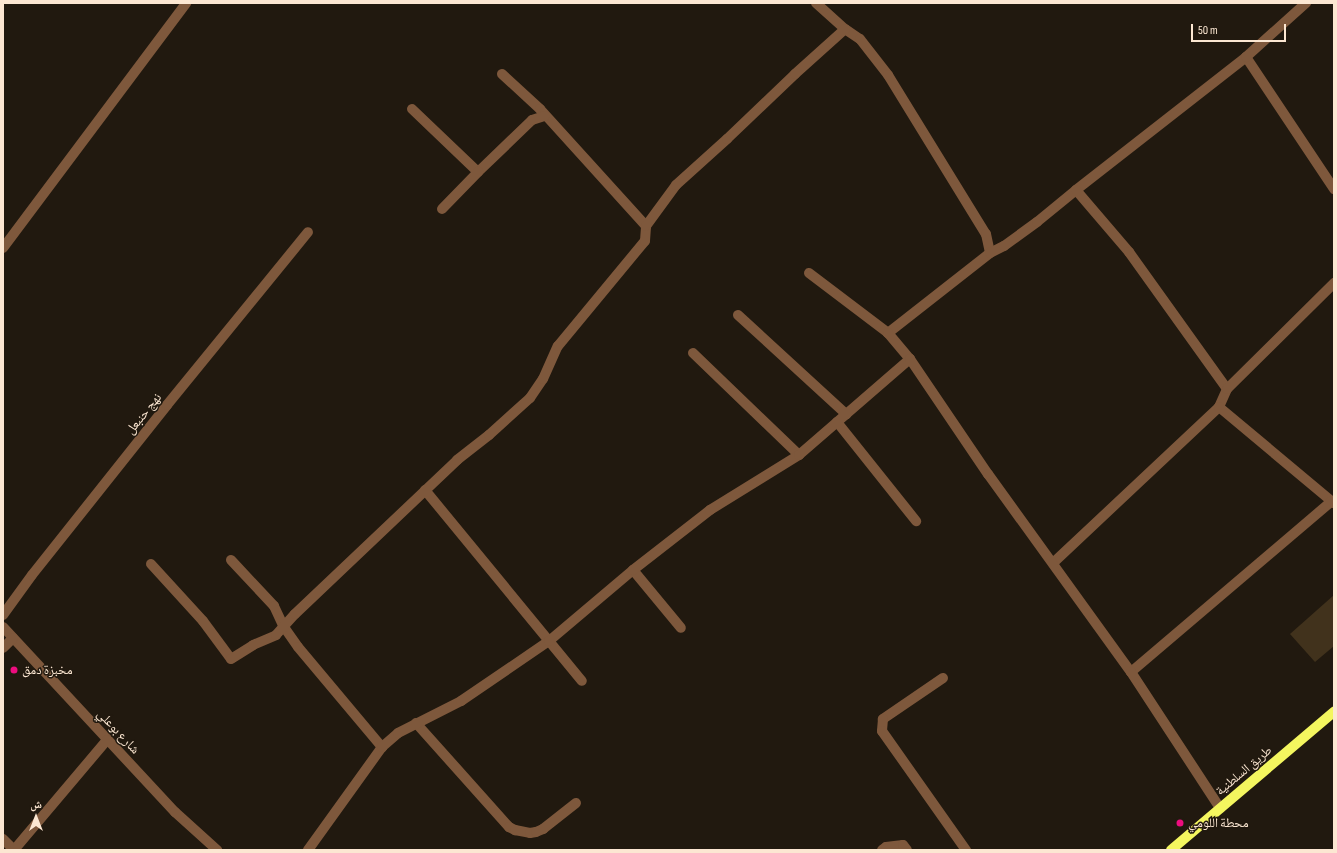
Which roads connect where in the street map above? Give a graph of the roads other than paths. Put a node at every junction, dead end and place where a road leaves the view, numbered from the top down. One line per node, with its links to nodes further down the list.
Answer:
1 (186, 3): 15 (street)
2 (816, 3): 4 (street)
3 (1306, 3): 5 (street)
4 (845, 29): 13 (street); 16 (street)
5 (1246, 56): 10 (street); 11 (street)
6 (502, 74): 8 (street)
7 (412, 109): 9 (street)
8 (544, 116): 9 (street); 13 (street)
9 (478, 172): 12 (street)
10 (1334, 189)
11 (1076, 190): 16 (street); 23 (street)
12 (442, 209)
13 (646, 226): 28 (street)
14 (308, 232): 35 (street, نهج حنبعل)
15 (3, 248)
16 (990, 253): 20 (street)
17 (809, 274): 20 (street)
18 (1334, 283): 23 (street)
19 (738, 315): 25 (street)
20 (888, 333): 22 (street)
21 (693, 353): 27 (street)
22 (910, 359): 25 (street); 32 (street)
23 (1226, 389): 24 (street)
24 (1219, 407): 29 (street); 32 (street)
25 (846, 414): 26 (street)
26 (837, 422): 27 (street); 30 (street)
27 (799, 455): 34 (street)
28 (425, 490): 36 (street); 40 (street)
29 (1333, 502): 42 (street)
30 (916, 521)
31 (231, 560): 36 (street)
32 (1053, 563): 42 (street)
33 (152, 564): 36 (street)
34 (633, 570): 38 (street); 40 (street)
35 (3, 615)
36 (284, 627): 48 (street)
37 (3, 628): 39 (street, شارع بوعلي)
38 (681, 628)
39 (13, 638): 41 (street); 47 (street, شارع بوعلي)
40 (549, 640): 44 (street); 46 (street)
41 (3, 648)
42 (1131, 672): 50 (street)
43 (942, 678): 58 (street)
44 (582, 681)
45 (1334, 712): 50 (main road, طريق السلطنية)
46 (416, 724): 48 (street); 49 (street)
47 (107, 740): 52 (street, شارع بوعلي); 53 (street)
48 (382, 747): 55 (street)
49 (576, 803)
50 (1220, 808): 59 (main road, طريق السلطنية)
51 (3, 839): 53 (street)
52 (205, 846): 54 (street, شارع بوعلي)
53 (14, 850)
54 (217, 850)
55 (308, 850)
56 (882, 850): 57 (street)
57 (907, 850)
58 (966, 850)
59 (1171, 850)

